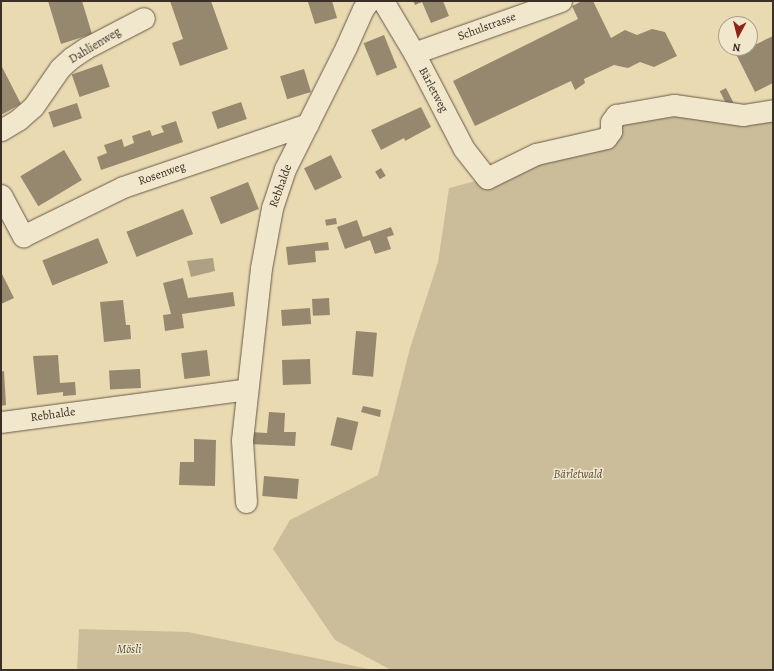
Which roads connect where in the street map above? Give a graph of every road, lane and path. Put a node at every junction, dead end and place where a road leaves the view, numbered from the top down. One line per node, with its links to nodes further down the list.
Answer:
1 (369, 1): 7 (street, Rebhalde)
2 (383, 1): 5 (street, Bärletweg)
3 (561, 1): 5 (street, Schulstrasse)
4 (144, 18): 8 (street, Dahlienweg)
5 (414, 53): 6 (street, Bärletweg)
6 (773, 110)
7 (308, 124): 9 (street, Rosenweg); 10 (street, Rebhalde)
8 (1, 130)
9 (1, 195)
10 (247, 389): 11 (street, Rebhalde); 12 (street, Rebhalde)
11 (1, 422)
12 (246, 502)

